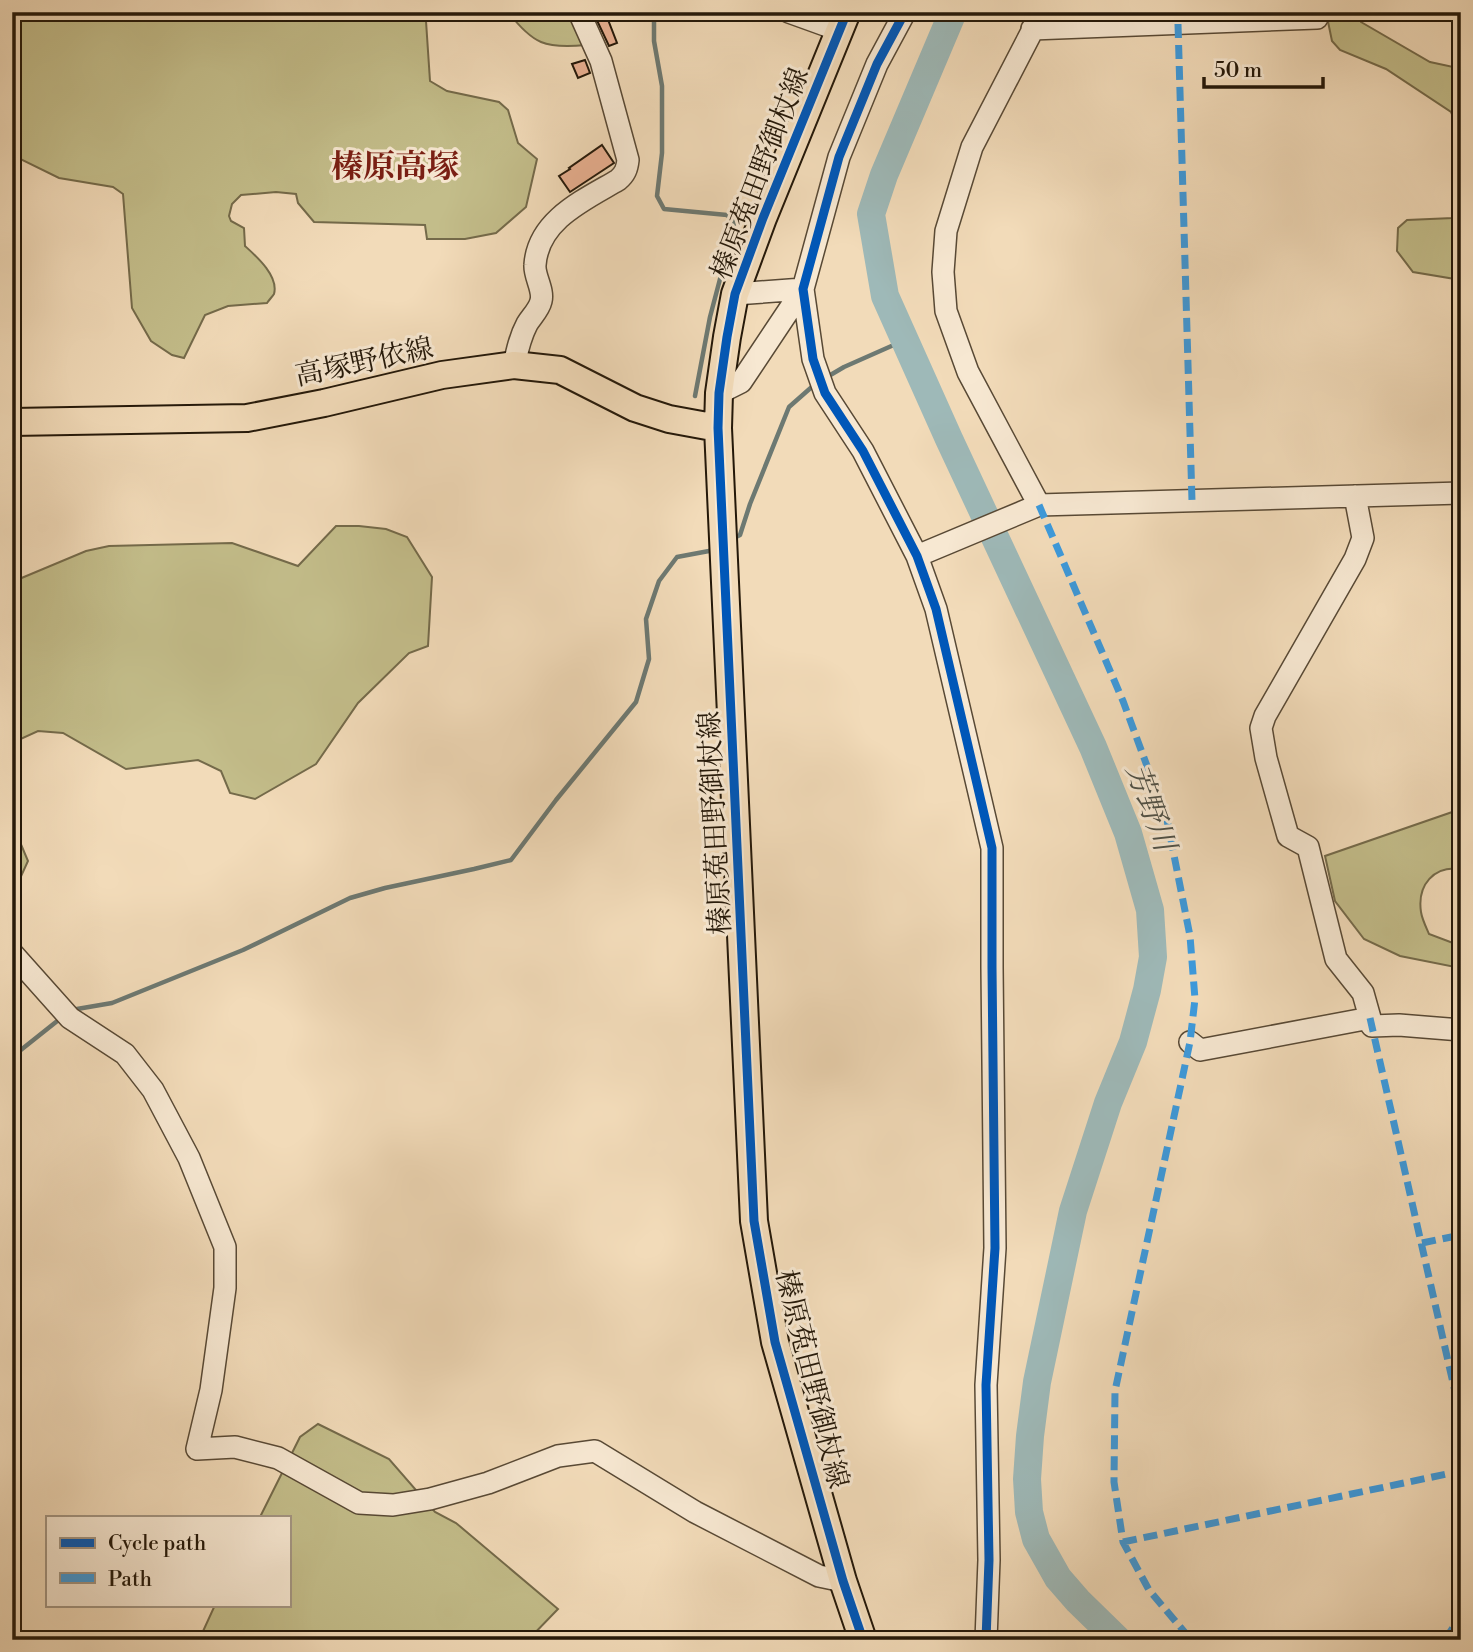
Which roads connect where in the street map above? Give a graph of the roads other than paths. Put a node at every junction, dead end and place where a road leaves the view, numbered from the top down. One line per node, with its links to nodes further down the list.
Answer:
1 (579, 12): 9 (street)
2 (789, 12): 5 (street)
3 (905, 12): 7 (street)
4 (1316, 12): 6 (street)
5 (843, 21): 8 (main road, 榛原菟田野御杖線)
6 (1037, 21): 15 (street)
7 (803, 289): 8 (street); 10 (street); 16 (street)
8 (735, 294): 10 (main road, 榛原菟田野御杖線)
9 (513, 365): 11 (main road, 高塚野依線); 12 (main road, 高塚野依線)
10 (719, 393): 12 (main road, 榛原菟田野御杖線)
11 (12, 422)
12 (718, 428): 21 (main road, 榛原菟田野御杖線)
13 (1461, 492): 14 (street)
14 (1355, 496): 15 (street); 20 (street)
15 (1034, 508): 16 (street)
16 (922, 554): 23 (street)
17 (12, 953): 21 (street)
18 (1372, 1026): 19 (street)
19 (1461, 1030)
20 (1190, 1042)
21 (843, 1581): 22 (main road, 榛原菟田野御杖線)
22 (863, 1640)
23 (986, 1640)

